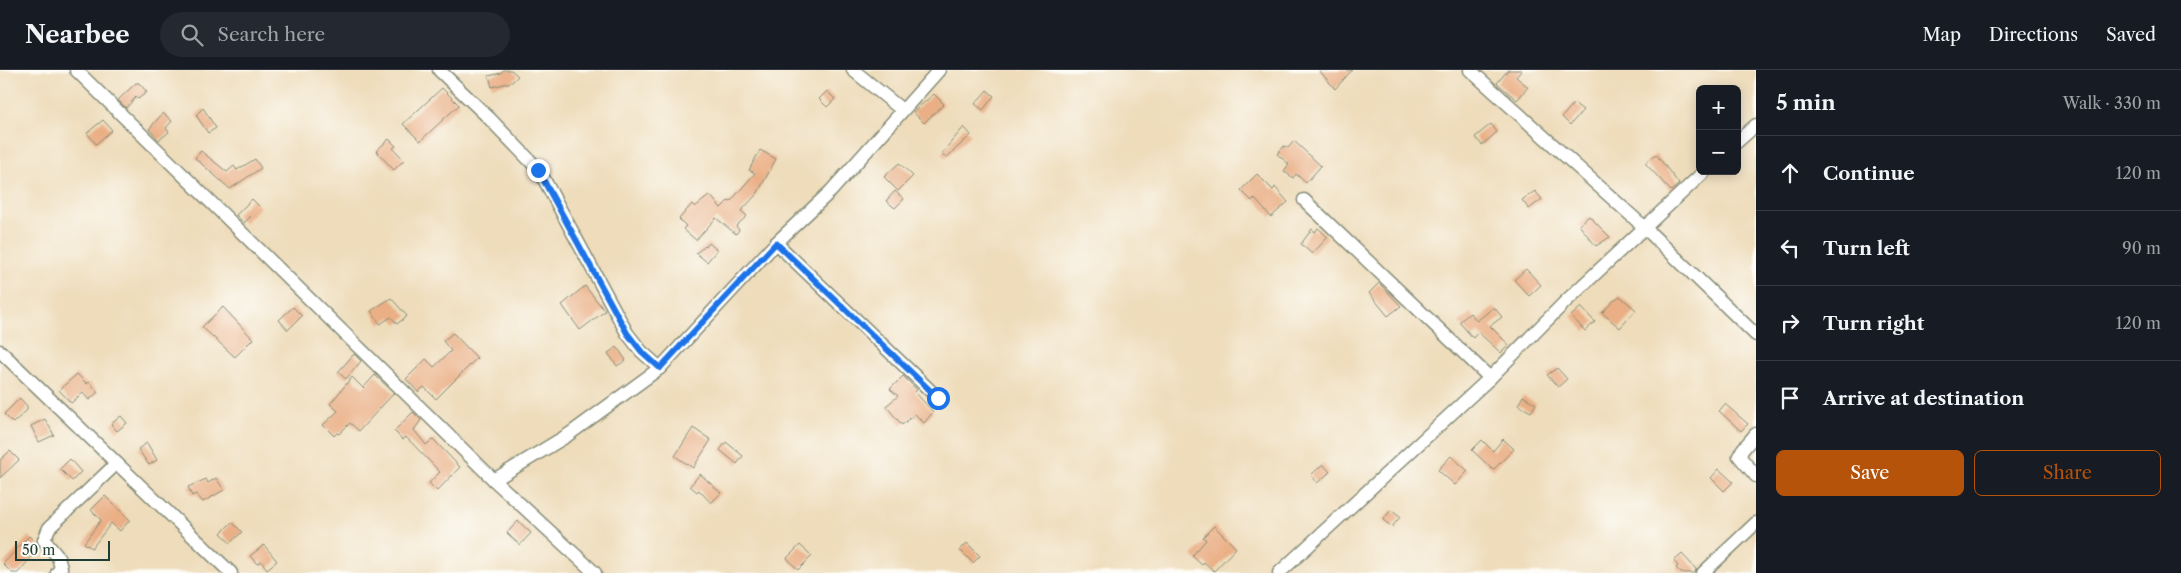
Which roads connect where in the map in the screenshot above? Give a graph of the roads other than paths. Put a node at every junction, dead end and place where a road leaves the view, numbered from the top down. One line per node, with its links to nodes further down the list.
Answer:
1 (76, 70): 21 (street)
2 (439, 70): 15 (street)
3 (853, 70): 6 (street)
4 (939, 70): 6 (street)
5 (1470, 70): 11 (street)
6 (902, 110): 12 (street)
7 (1756, 125): 8 (street)
8 (1741, 138)
9 (1701, 175): 11 (street)
10 (1304, 200): 16 (street)
11 (1644, 227): 13 (street); 16 (street)
12 (776, 243): 15 (street); 17 (street)
13 (1756, 335)
14 (0, 351): 19 (street)
15 (660, 368): 21 (street)
16 (1490, 378): 26 (street)
17 (938, 398)
18 (1756, 434): 20 (street)
19 (116, 464): 23 (street); 24 (street)
20 (1756, 476)
21 (494, 480): 25 (street)
22 (1756, 523): 27 (street)
23 (57, 573)
24 (231, 573)
25 (595, 573)
26 (1279, 573)
27 (1703, 573)

